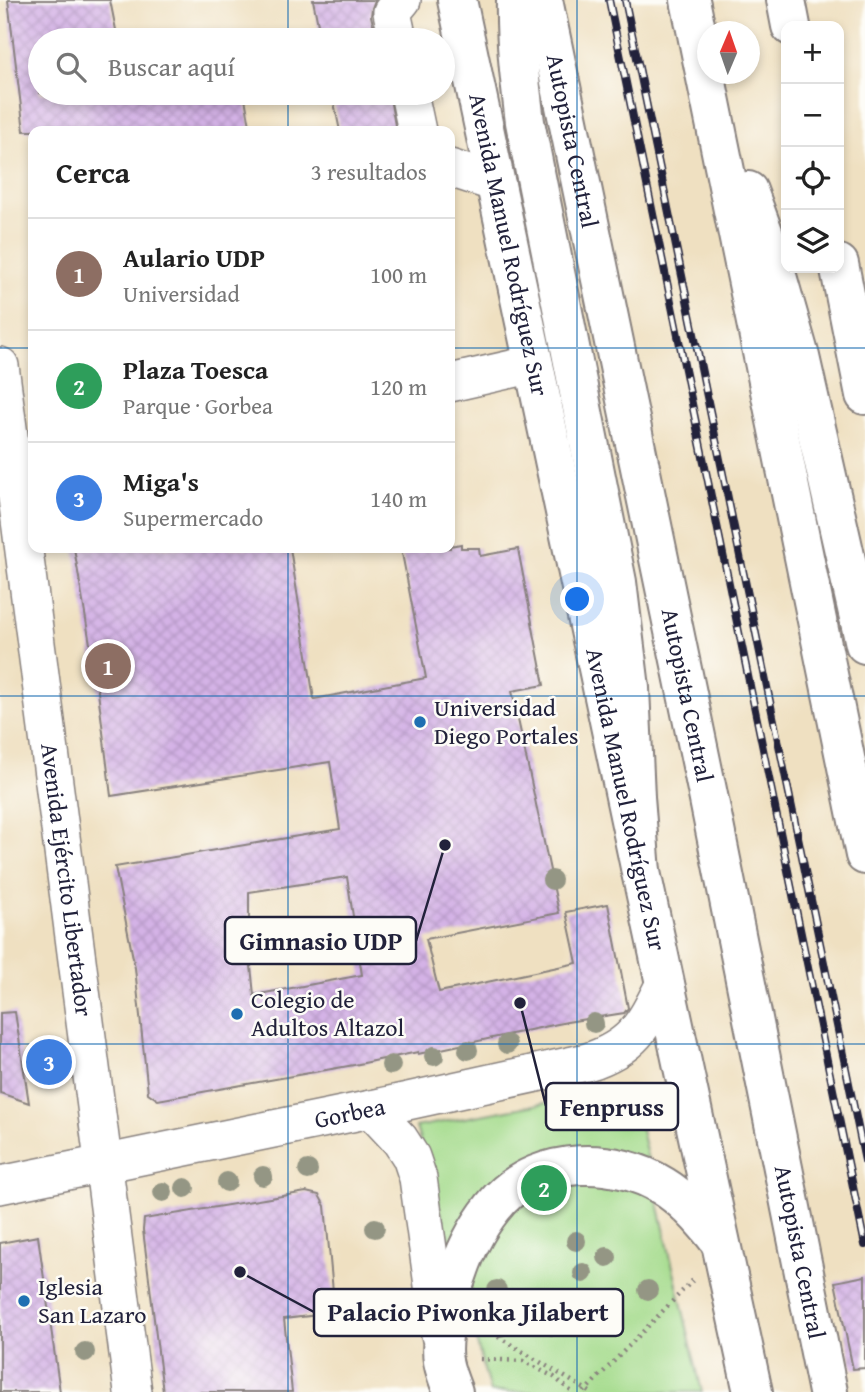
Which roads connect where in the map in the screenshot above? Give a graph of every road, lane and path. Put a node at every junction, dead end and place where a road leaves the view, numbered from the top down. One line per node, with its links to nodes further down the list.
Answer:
1 (402, 0): 8 (street)
2 (457, 0): 13 (main road, Avenida Manuel Rodríguez Sur)
3 (516, 0): 22 (main road)
4 (542, 0): 34 (main road, Autopista Central)
5 (690, 0): 10 (main road)
6 (786, 0): 7 (main road)
7 (790, 21)
8 (395, 28)
9 (412, 105): 11 (street)
10 (711, 105): 20 (main road); 21 (main road)
11 (416, 126)
12 (455, 170): 13 (street)
13 (496, 183): 15 (main road, Avenida Manuel Rodríguez Sur)
14 (841, 273): 18 (main road)
15 (534, 364): 17 (street); 22 (main road, Avenida Manuel Rodríguez Sur)
16 (0, 366): 19 (street, Avenida Ejército Libertador)
17 (455, 382)
18 (865, 395)
19 (16, 481): 25 (street, Avenida Ejército Libertador)
20 (865, 644)
21 (865, 855)
22 (641, 872): 23 (main road, Avenida Manuel Rodríguez Sur)
23 (665, 983): 24 (street, Gorbea); 27 (main road, Avenida Manuel Rodríguez Sur)
24 (370, 1109): 25 (street, Gorbea); 29 (street)
25 (104, 1164): 26 (street, Gorbea); 31 (street, Avenida Ejército Libertador)
26 (0, 1185)
27 (723, 1254): 29 (main road); 30 (path); 33 (main road, Avenida Manuel Rodríguez Sur)
28 (476, 1324): 30 (path)
29 (458, 1370): 32 (path)
30 (587, 1391)
31 (133, 1392)
32 (572, 1392)
33 (753, 1392)
34 (828, 1392)

